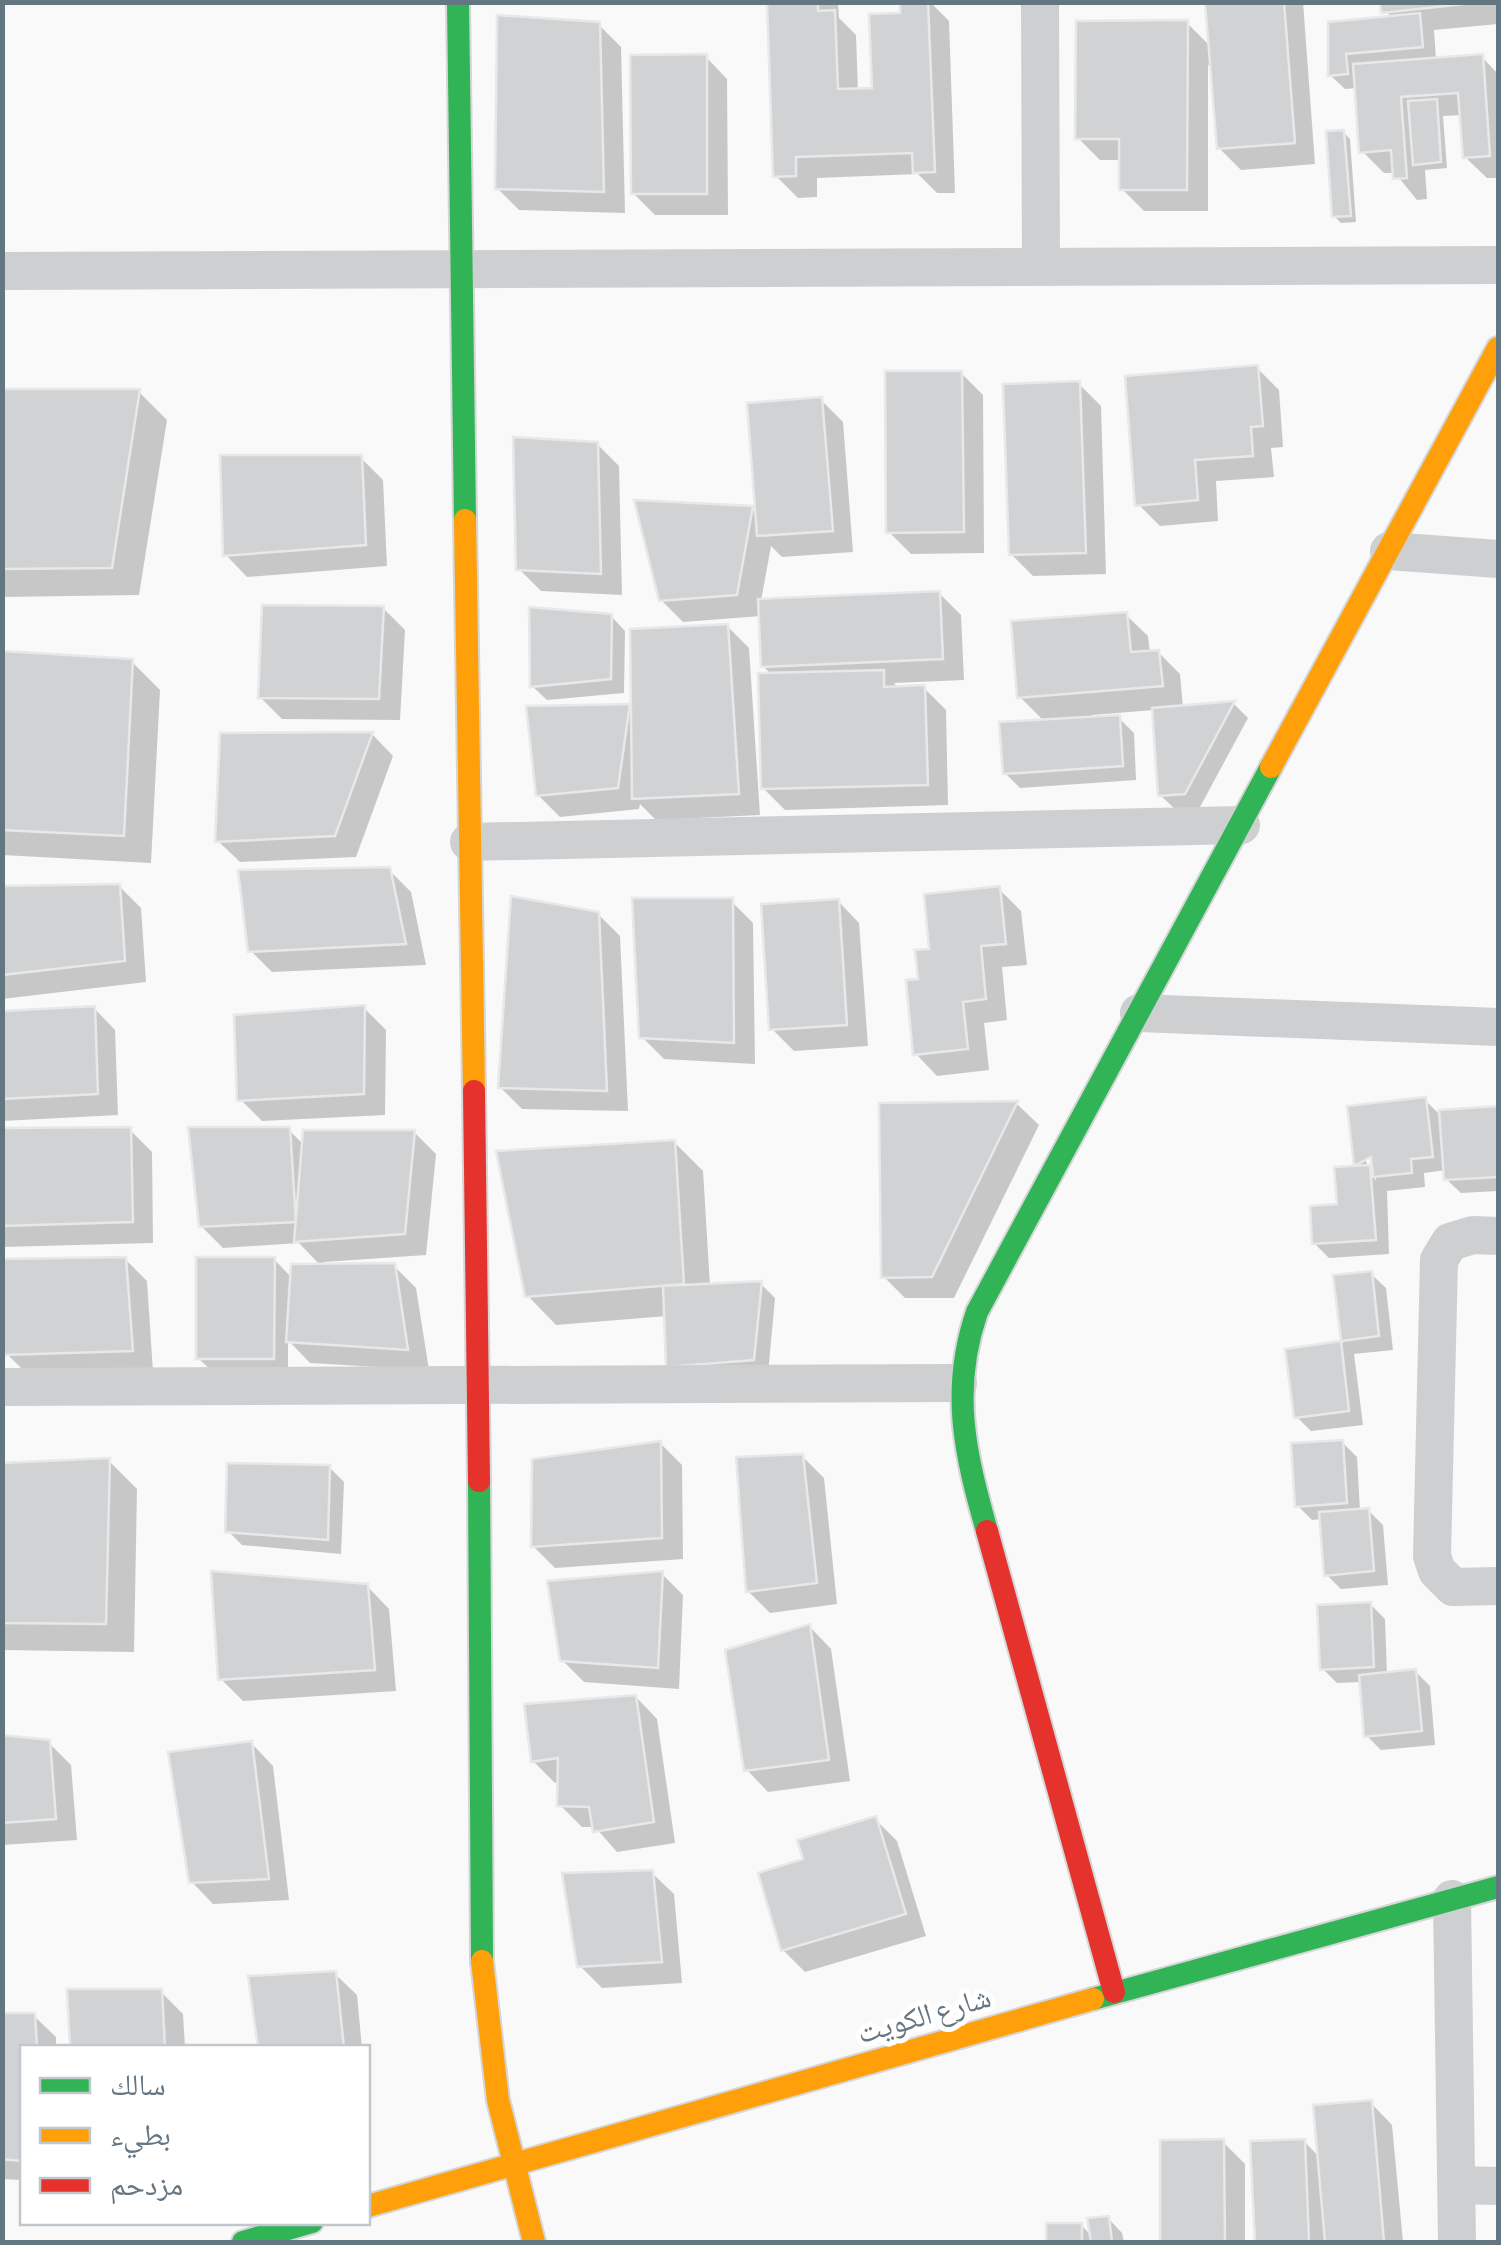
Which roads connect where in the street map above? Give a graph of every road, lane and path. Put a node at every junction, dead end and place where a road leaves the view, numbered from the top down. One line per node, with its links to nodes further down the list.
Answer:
1 (458, 2): 5 (street)
2 (1040, 2): 4 (street)
3 (1498, 265): 4 (street)
4 (1041, 266): 5 (street)
5 (460, 267): 6 (street); 11 (street)
6 (2, 271)
7 (1498, 348): 8 (street)
8 (1388, 551): 9 (street); 10 (street)
9 (1498, 559)
10 (1241, 825): 11 (street); 12 (street)
11 (469, 842): 16 (street)
12 (1139, 1013): 13 (street); 15 (street)
13 (1498, 1027)
14 (1498, 1236): 18 (street)
15 (958, 1383): 16 (street); 21 (street)
16 (478, 1385): 17 (street); 22 (street)
17 (2, 1387)
18 (1498, 1586)
19 (1498, 1887): 20 (street, شارع الكويت)
20 (1452, 1899): 21 (street, شارع الكويت); 23 (street)
21 (1114, 1992): 22 (street, شارع الكويت)
22 (513, 2164): 25 (street, شارع الكويت); 28 (street)
23 (1458, 2185): 24 (street); 29 (street)
24 (1498, 2186)
25 (370, 2205)
26 (302, 2225): 27 (street)
27 (243, 2242)
28 (534, 2242)
29 (1457, 2242)

